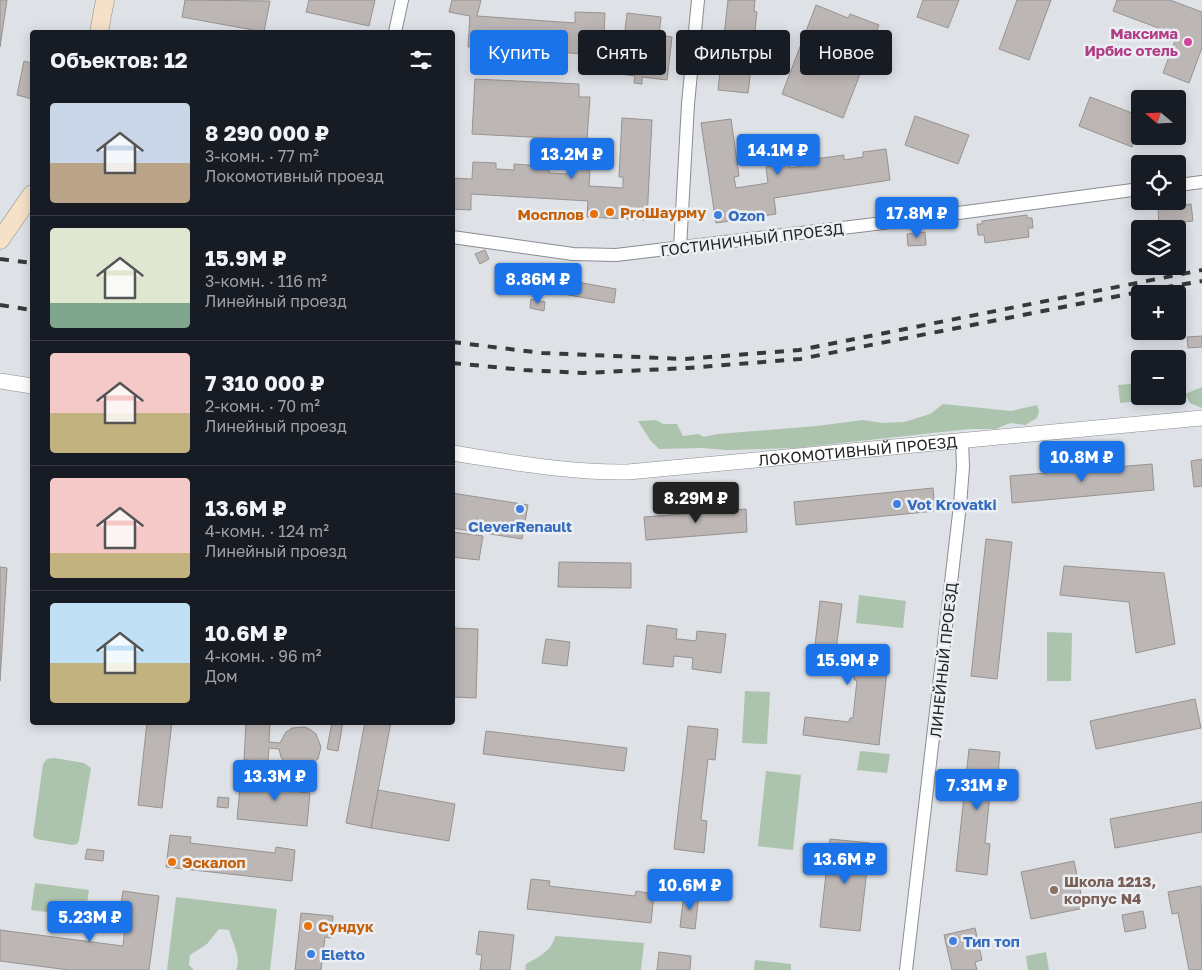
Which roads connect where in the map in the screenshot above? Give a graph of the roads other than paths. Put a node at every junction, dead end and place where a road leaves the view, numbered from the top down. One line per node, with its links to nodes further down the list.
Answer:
1 (105, 0): 4 (main road)
2 (402, 0): 5 (street)
3 (698, 0): 12 (street)
4 (99, 30)
5 (396, 30)
6 (1202, 182): 7 (street)
7 (1186, 184)
8 (1131, 190): 12 (street, ГОСТИНИЧНЫЙ ПРОЕЗД)
9 (30, 197): 11 (main road)
10 (455, 237): 12 (street, ГОСТИНИЧНЫЙ ПРОЕЗД)
11 (0, 240)
12 (680, 248)
13 (0, 381): 14 (street)
14 (30, 386)
15 (1202, 418): 16 (street, ЛОКОМОТИВНЫЙ ПРОЕЗД)
16 (962, 440): 17 (street, ЛОКОМОТИВНЫЙ ПРОЕЗД); 18 (street, ЛИНЕЙНЫЙ ПРОЕЗД)
17 (455, 452)
18 (906, 970)

